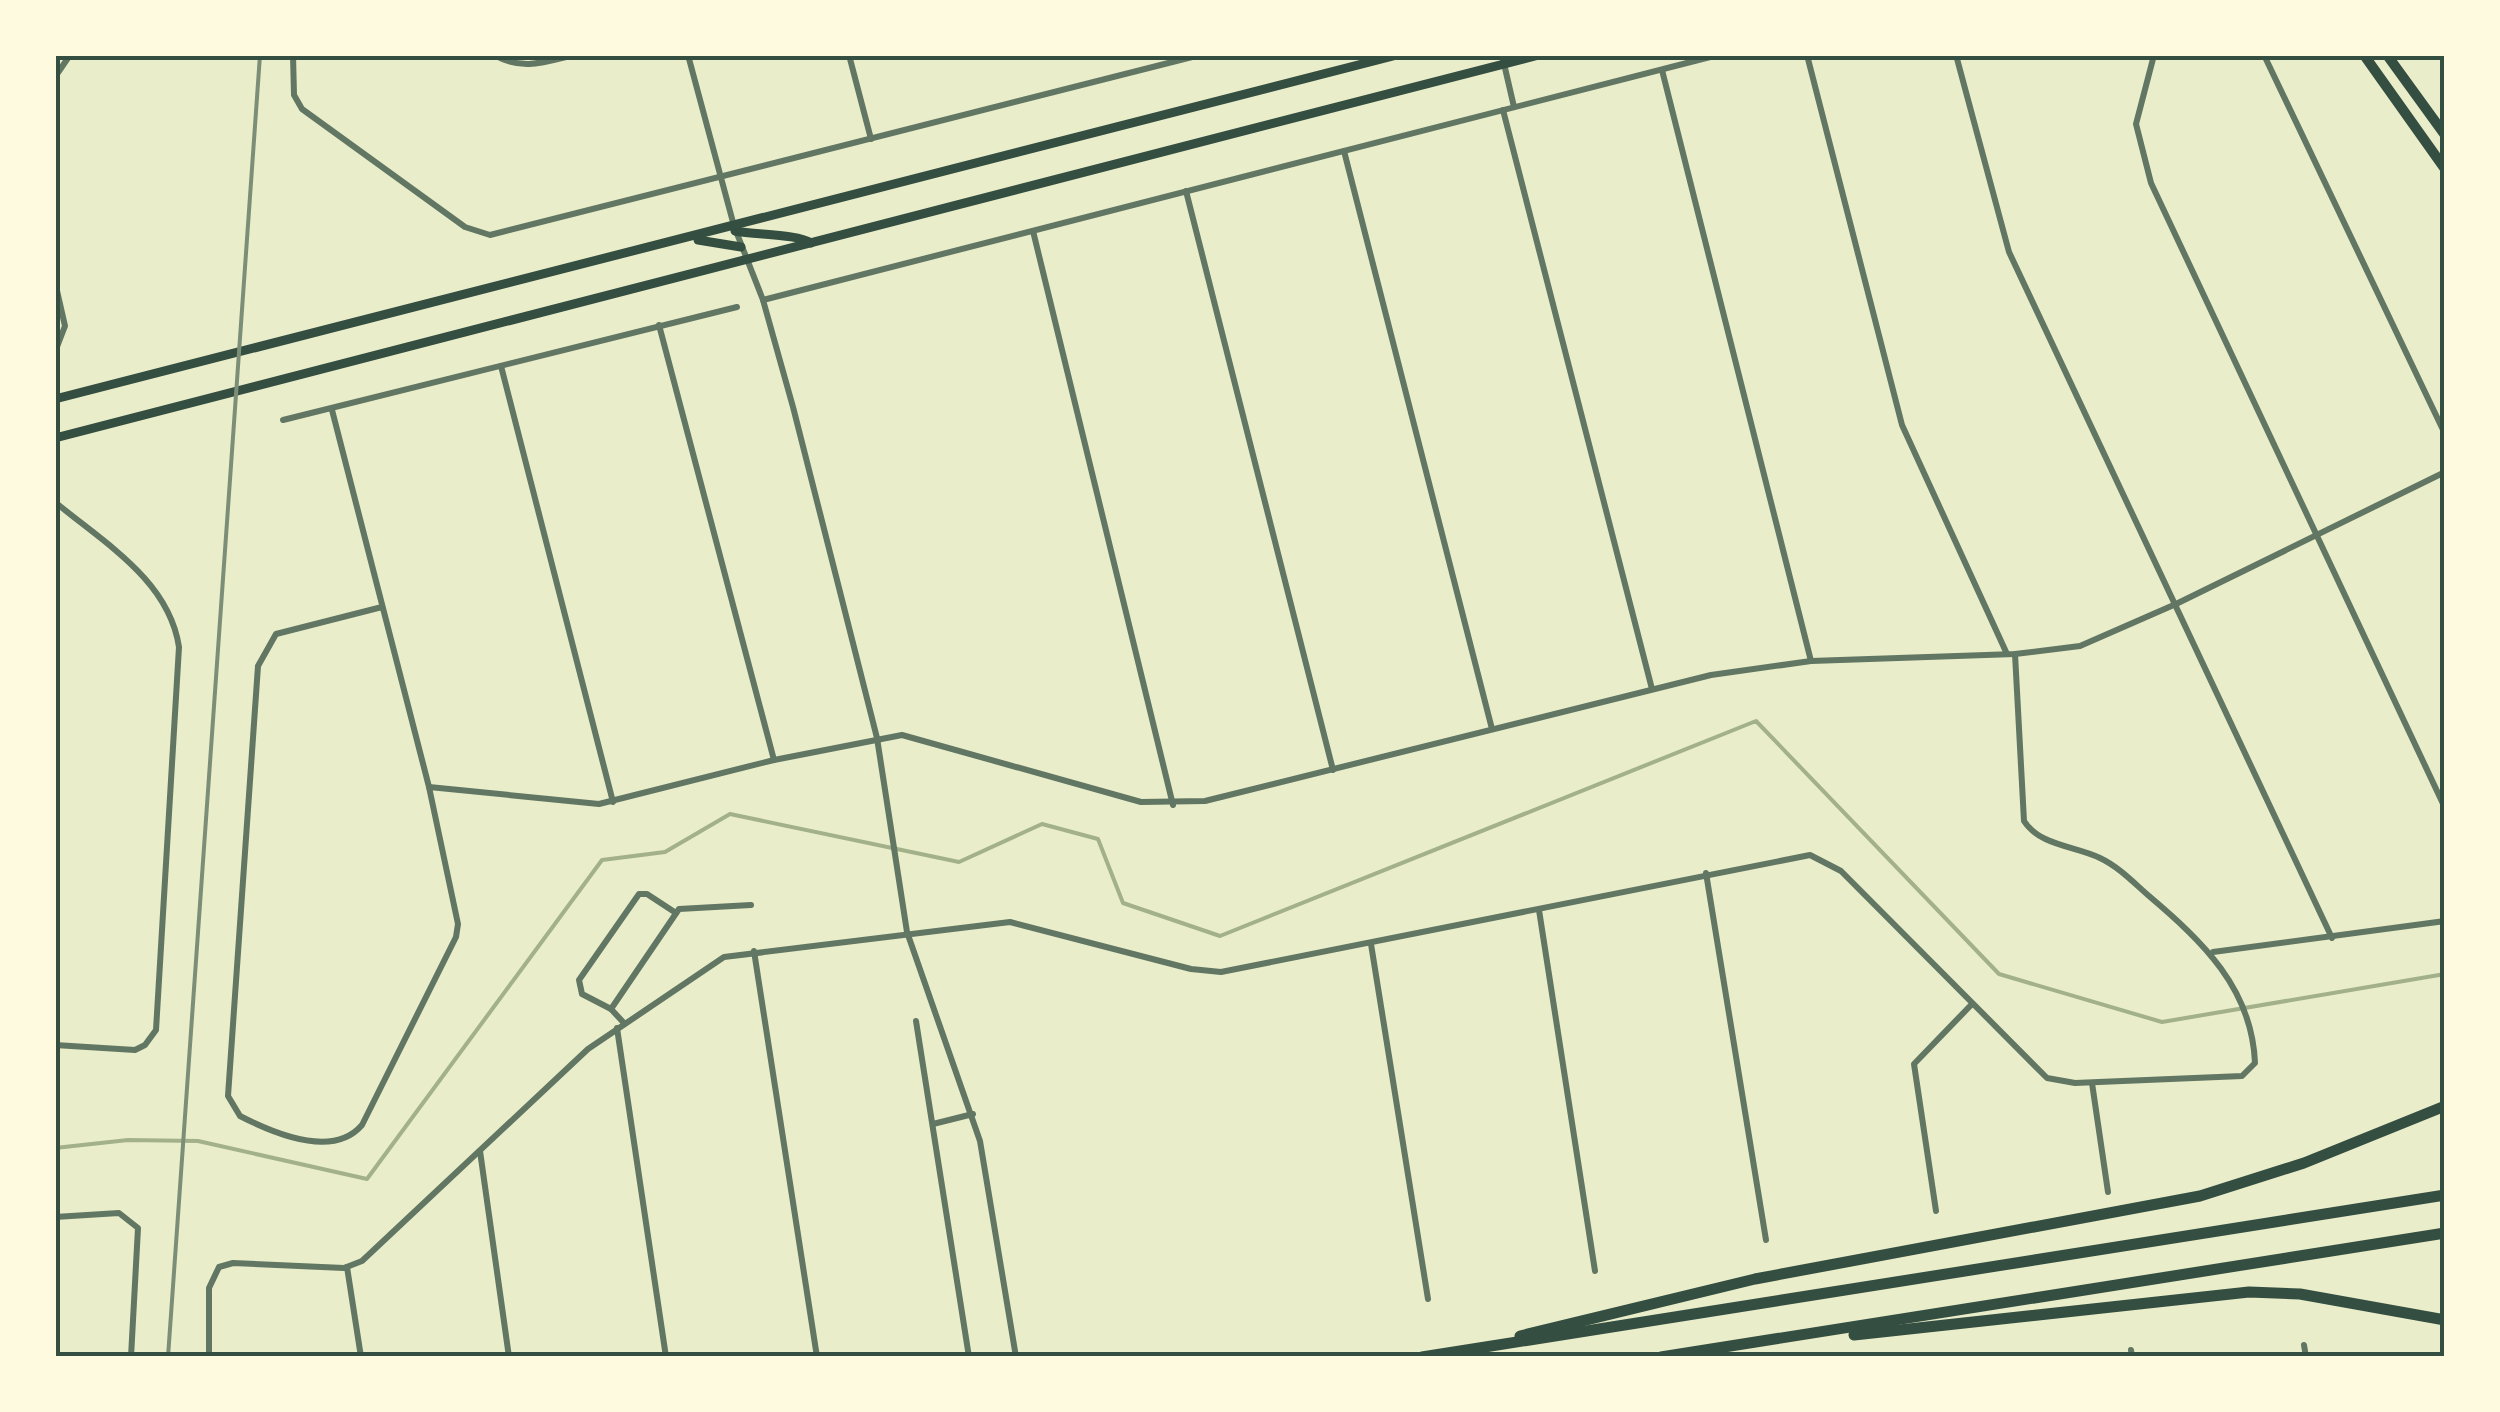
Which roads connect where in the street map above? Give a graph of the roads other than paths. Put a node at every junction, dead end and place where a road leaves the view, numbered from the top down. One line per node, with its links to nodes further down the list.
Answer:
1 (70, 55): 21 (street)
2 (293, 55): 28 (street)
3 (494, 55): 4 (street)
4 (574, 55)
5 (688, 55): 28 (street)
6 (850, 55): 25 (street)
7 (1200, 55): 18 (street)
8 (1397, 55): 30 (main road)
9 (1494, 55): 19 (main road)
10 (1540, 55): 19 (main road)
11 (1718, 55): 20 (street)
12 (1807, 55): 52 (street)
13 (1956, 55): 50 (street)
14 (2154, 55): 49 (street)
15 (2264, 55): 45 (street)
16 (2364, 55): 27 (main road)
17 (2387, 55): 24 (main road)
18 (1180, 57): 25 (street)
19 (1503, 60): 22 (street); 33 (main road)
20 (1662, 70): 22 (street); 53 (street)
21 (55, 77)
22 (1514, 107): 23 (street)
23 (1503, 110): 26 (street); 54 (street)
24 (2445, 135)
25 (871, 139): 28 (street)
26 (1344, 151): 29 (street); 55 (street)
27 (2445, 169)
28 (720, 177): 30 (street)
29 (1186, 191): 31 (street); 58 (street)
30 (734, 228): 32 (main road); 33 (main road); 34 (street)
31 (1032, 231): 37 (street); 61 (street)
32 (681, 239): 34 (main road); 42 (main road)
33 (811, 244): 35 (main road)
34 (741, 246): 35 (street)
35 (746, 258): 37 (street); 46 (main road)
36 (55, 282): 40 (street)
37 (763, 300): 56 (street)
38 (737, 307): 39 (street)
39 (659, 325): 41 (street); 57 (street)
40 (55, 352)
41 (501, 366): 43 (street); 60 (street)
42 (55, 398)
43 (332, 410): 44 (street); 51 (street)
44 (282, 420)
45 (2445, 434)
46 (55, 438)
47 (2445, 476): 49 (street)
48 (55, 502): 77 (street)
49 (2318, 536): 50 (street); 62 (street)
50 (2176, 604): 52 (street); 69 (street)
51 (382, 606): 59 (street); 59 (street)
52 (2011, 654): 53 (street); 72 (street)
53 (1811, 661): 54 (street)
54 (1652, 688): 55 (street)
55 (1492, 729): 58 (street)
56 (877, 738): 57 (street); 61 (street); 68 (street)
57 (774, 760): 60 (street)
58 (1333, 770): 61 (street)
59 (428, 787): 60 (street)
60 (613, 802)
61 (1173, 805)
62 (2445, 808)
63 (1706, 873): 65 (street); 73 (street); 88 (street)
64 (751, 905): 66 (street)
65 (1539, 910): 70 (street); 90 (street)
66 (676, 913): 74 (street); 74 (street)
67 (2445, 921): 69 (street)
68 (907, 932): 70 (street); 71 (street); 80 (street)
69 (2332, 938): 72 (street)
70 (1371, 944): 91 (street)
71 (754, 952): 76 (street); 100 (street)
72 (2212, 952): 78 (street)
73 (1972, 1004): 78 (street); 85 (street)
74 (611, 1008): 76 (street)
75 (916, 1020): 81 (street)
76 (620, 1024): 82 (street); 99 (street)
77 (55, 1045)
78 (2092, 1083): 83 (street)
79 (2445, 1106): 94 (highway)
80 (973, 1114): 81 (street); 102 (street)
81 (933, 1124): 101 (street)
82 (480, 1150): 89 (street); 98 (street)
83 (2108, 1192)
84 (2445, 1195): 94 (highway)
85 (1936, 1210)
86 (55, 1216): 95 (street)
87 (2445, 1234): 104 (highway)
88 (1766, 1240)
89 (348, 1267): 96 (street); 97 (street)
90 (1594, 1271)
91 (1428, 1299)
92 (2445, 1320): 104 (highway)
93 (2304, 1345): 105 (street)
94 (1487, 1347): 103 (highway)
95 (131, 1357)
96 (210, 1357)
97 (361, 1357)
98 (509, 1357)
99 (666, 1357)
100 (816, 1357)
101 (968, 1357)
102 (1016, 1357)
103 (1422, 1357)
104 (1662, 1357)
105 (2306, 1357)

